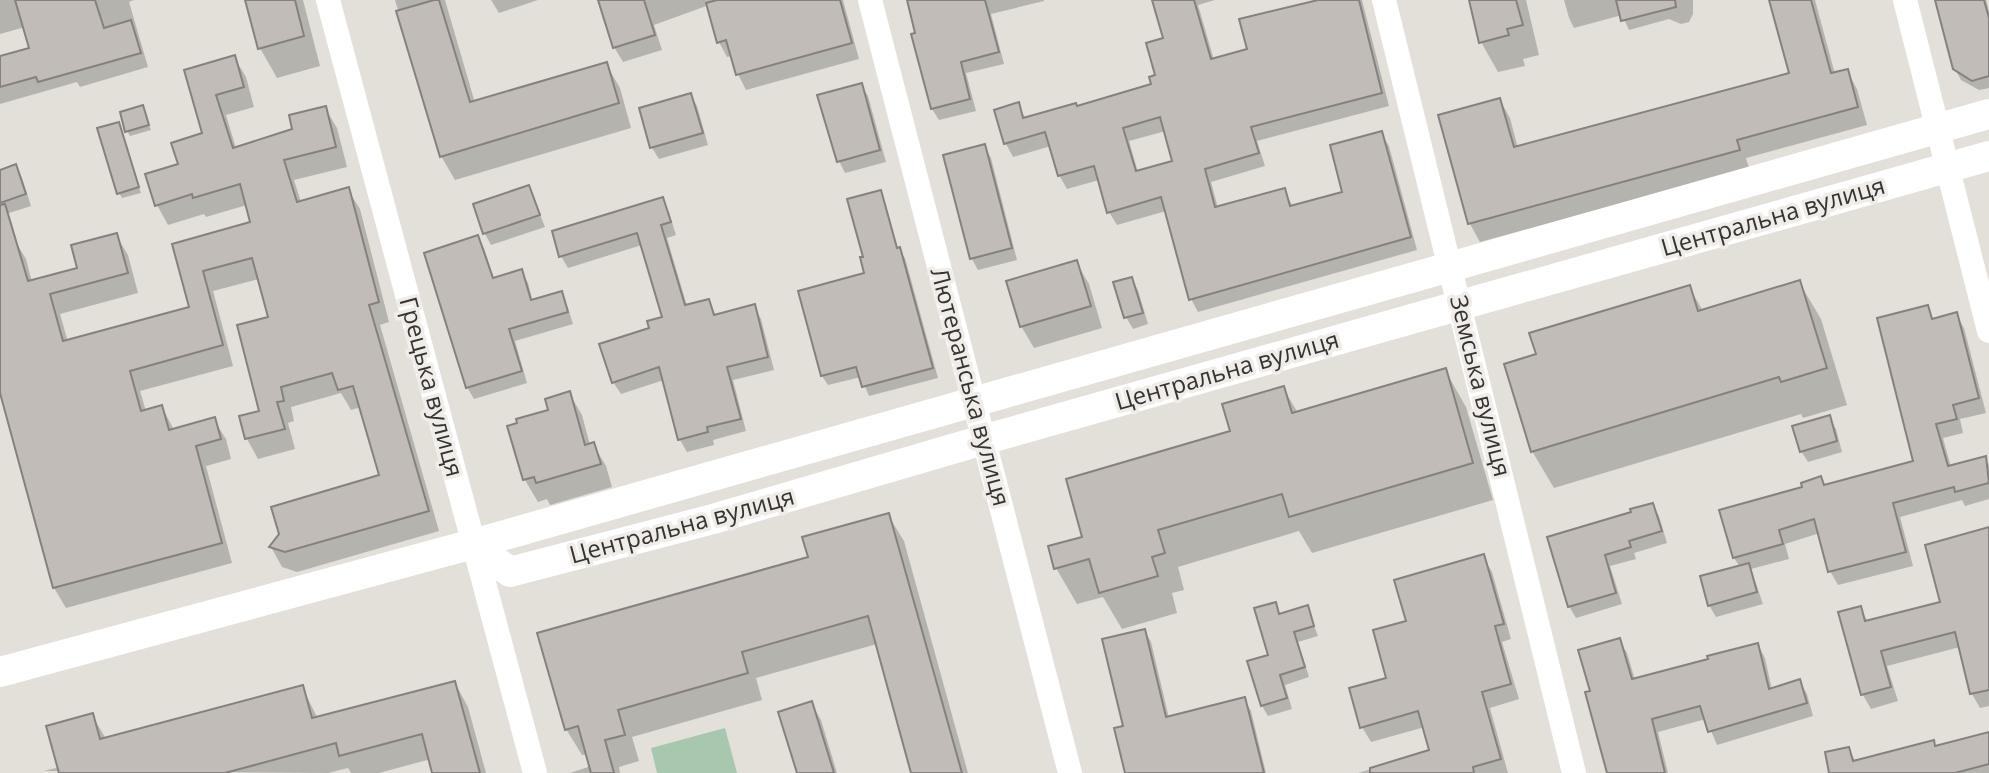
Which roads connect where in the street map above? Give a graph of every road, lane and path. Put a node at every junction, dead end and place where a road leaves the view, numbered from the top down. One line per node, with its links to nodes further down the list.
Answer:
1 (328, 0): 14 (street, Грецька вулиця)
2 (870, 0): 12 (street, Лютеранська вулиця)
3 (1384, 0): 9 (street, Земська вулиця)
4 (1905, 0): 6 (street)
5 (1989, 114): 6 (main road, Центральна вулиця)
6 (1938, 129): 8 (street); 9 (main road, Центральна вулиця)
7 (1989, 156): 8 (main road, Центральна вулиця)
8 (1948, 168): 10 (main road, Центральна вулиця); 11 (street)
9 (1451, 266): 10 (street, Земська вулиця); 12 (main road, Центральна вулиця)
10 (1461, 305): 13 (main road, Центральна вулиця); 18 (street, Земська вулиця)
11 (1989, 331)
12 (973, 402): 13 (street, Лютеранська вулиця); 14 (main road, Центральна вулиця)
13 (983, 440): 14 (main road, Центральна вулиця); 17 (street, Лютеранська вулиця)
14 (473, 544): 15 (main road, Центральна вулиця); 16 (street, Грецька вулиця)
15 (0, 672)
16 (535, 773)
17 (1070, 773)
18 (1574, 773)

